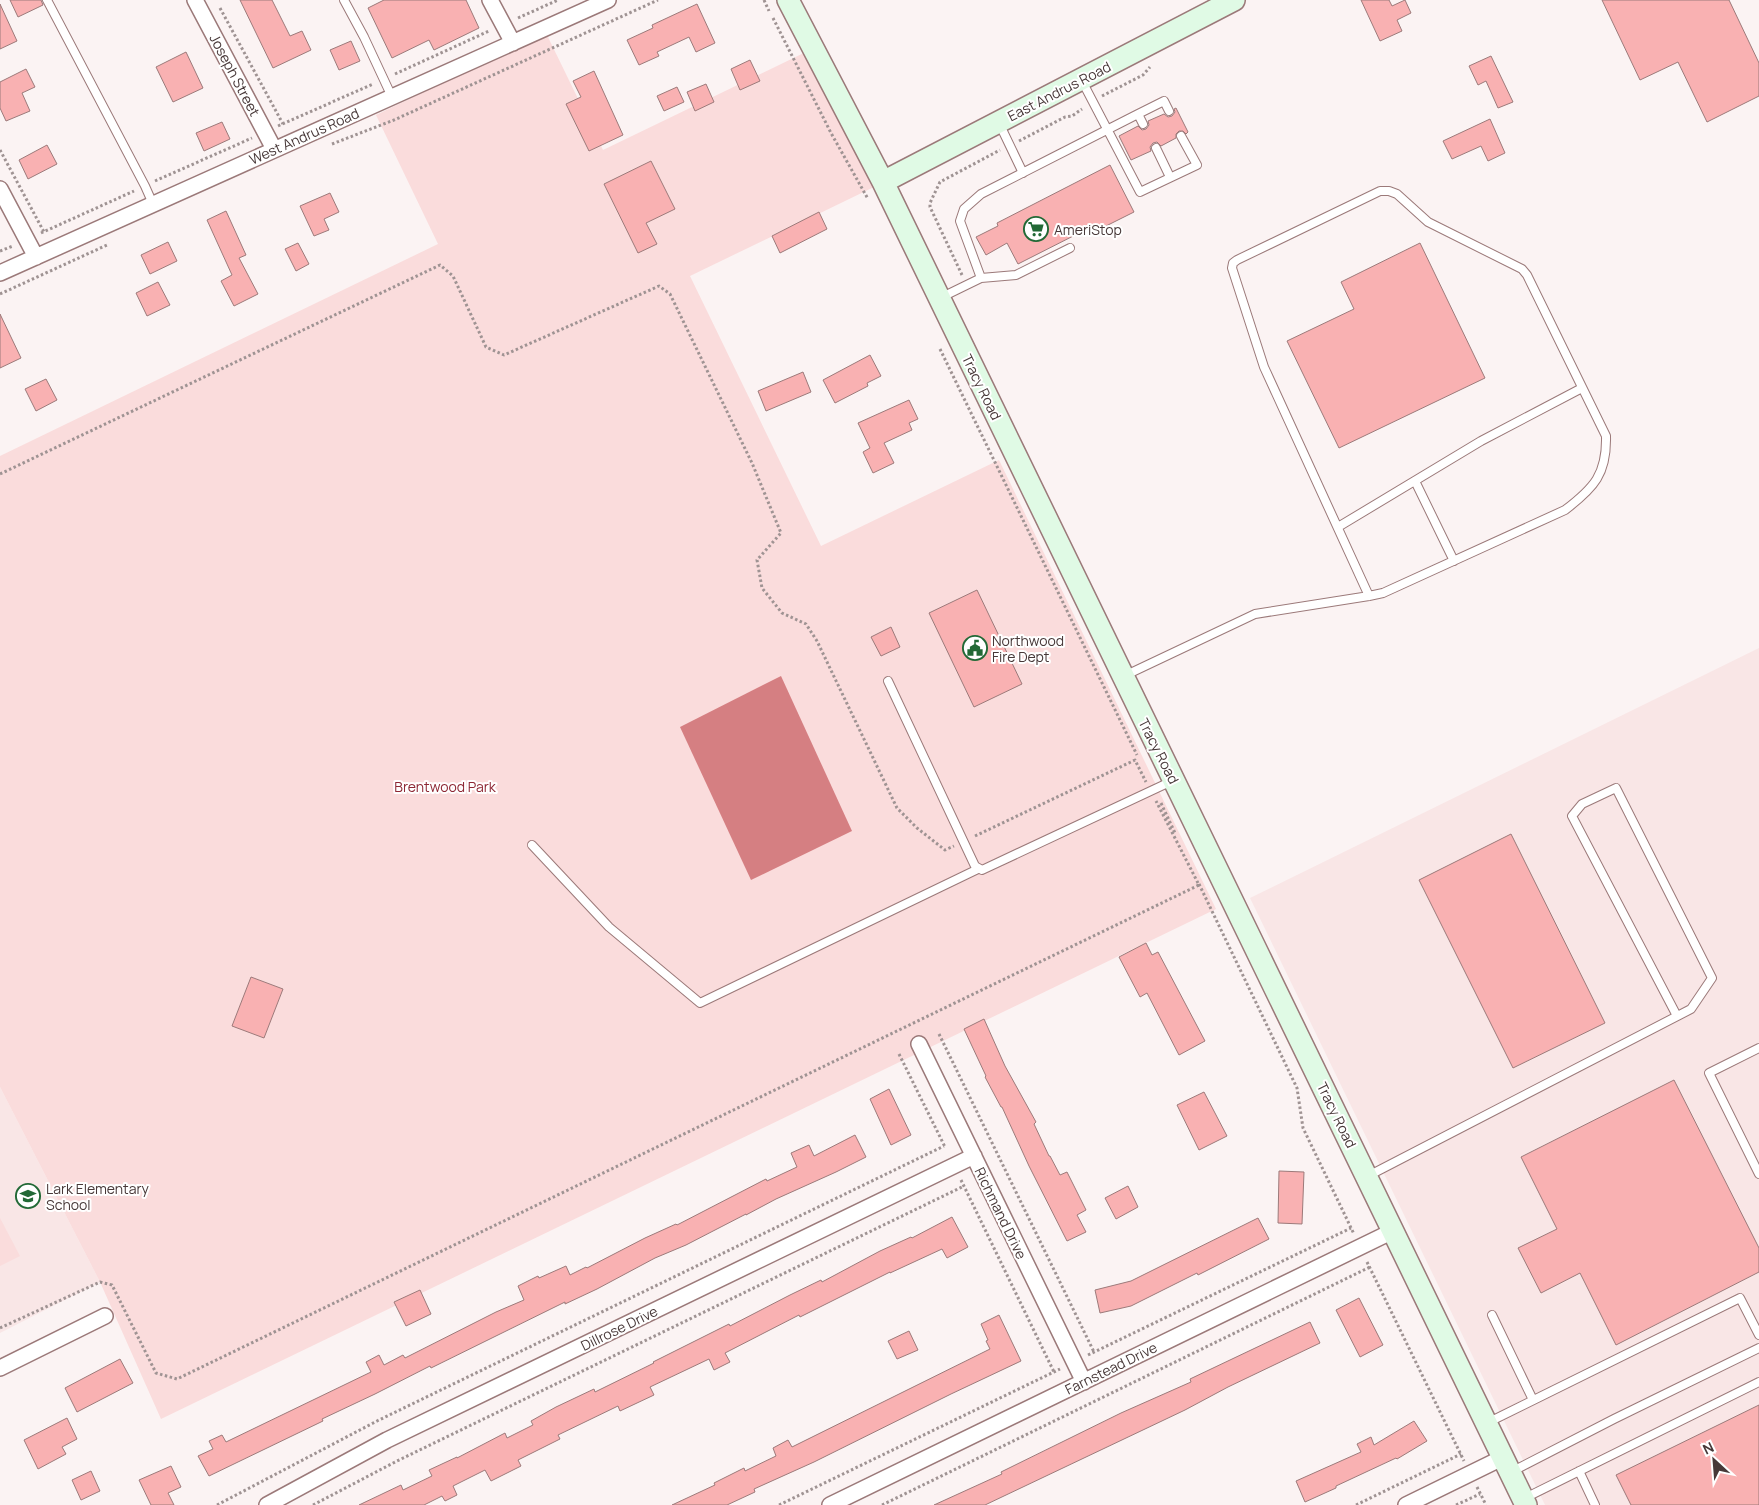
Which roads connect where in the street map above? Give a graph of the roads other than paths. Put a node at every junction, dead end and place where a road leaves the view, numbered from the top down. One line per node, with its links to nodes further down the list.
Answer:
1 (47, 0): 23 (lane)
2 (195, 0): 18 (street, Joseph Street)
3 (344, 0): 10 (lane)
4 (490, 0): 8 (street)
5 (608, 0): 8 (street, West Andrus Road)
6 (788, 0): 21 (street, Tracy Road)
7 (1228, 2): 9 (street, East Andrus Road)
8 (513, 43): 10 (street, West Andrus Road)
9 (1081, 79): 13 (street, East Andrus Road); 15 (lane)
10 (392, 97): 18 (street, West Andrus Road)
11 (1169, 111): 12 (lane)
12 (1138, 114): 14 (lane); 15 (lane)
13 (998, 122): 19 (lane); 21 (street, East Andrus Road)
14 (1143, 124)
15 (1108, 130): 19 (lane); 20 (lane)
16 (1181, 136): 20 (lane)
17 (1156, 148): 20 (lane)
18 (274, 149): 23 (street, West Andrus Road)
19 (1023, 173): 27 (lane)
20 (1170, 177)
21 (883, 182): 28 (street, Tracy Road)
22 (0, 189): 25 (street)
23 (153, 204): 25 (street, West Andrus Road)
24 (1070, 248): 27 (lane)
25 (36, 256): 26 (street, West Andrus Road)
26 (0, 273)
27 (981, 278): 28 (lane)
28 (939, 299): 34 (street, Tracy Road)
29 (1582, 388): 30 (lane); 31 (lane); 32 (lane)
30 (1415, 481): 31 (lane); 32 (lane)
31 (1338, 527): 33 (lane)
32 (1454, 561): 33 (lane)
33 (1369, 596): 34 (lane)
34 (1122, 677): 36 (street, Tracy Road)
35 (888, 681): 38 (lane)
36 (1174, 780): 38 (lane); 44 (street, Tracy Road)
37 (532, 844): 38 (lane)
38 (978, 869)
39 (1677, 1016): 39 (lane); 44 (lane)
40 (920, 1044): 42 (street, Richmand Drive)
41 (1759, 1048): 43 (lane)
42 (974, 1156): 51 (street, Richmand Drive); 58 (street, Dillrose Drive)
43 (1759, 1174)
44 (1367, 1177): 45 (street, Tracy Road)
45 (1393, 1232): 51 (street, Farnstead Drive); 54 (street, Tracy Road)
46 (1492, 1315): 53 (lane)
47 (105, 1316): 50 (street)
48 (1759, 1335): 53 (lane)
49 (1759, 1348): 55 (lane)
50 (0, 1368)
51 (1084, 1382): 59 (street, Farnstead Drive)
52 (1759, 1382): 56 (lane)
53 (1534, 1400): 54 (lane)
54 (1485, 1424): 55 (street, Tracy Road)
55 (1506, 1466): 57 (street, Tracy Road); 60 (street)
56 (1579, 1471): 57 (lane); 61 (lane)
57 (1524, 1502)
58 (267, 1505)
59 (830, 1505)
60 (1406, 1505)
61 (1596, 1505)

